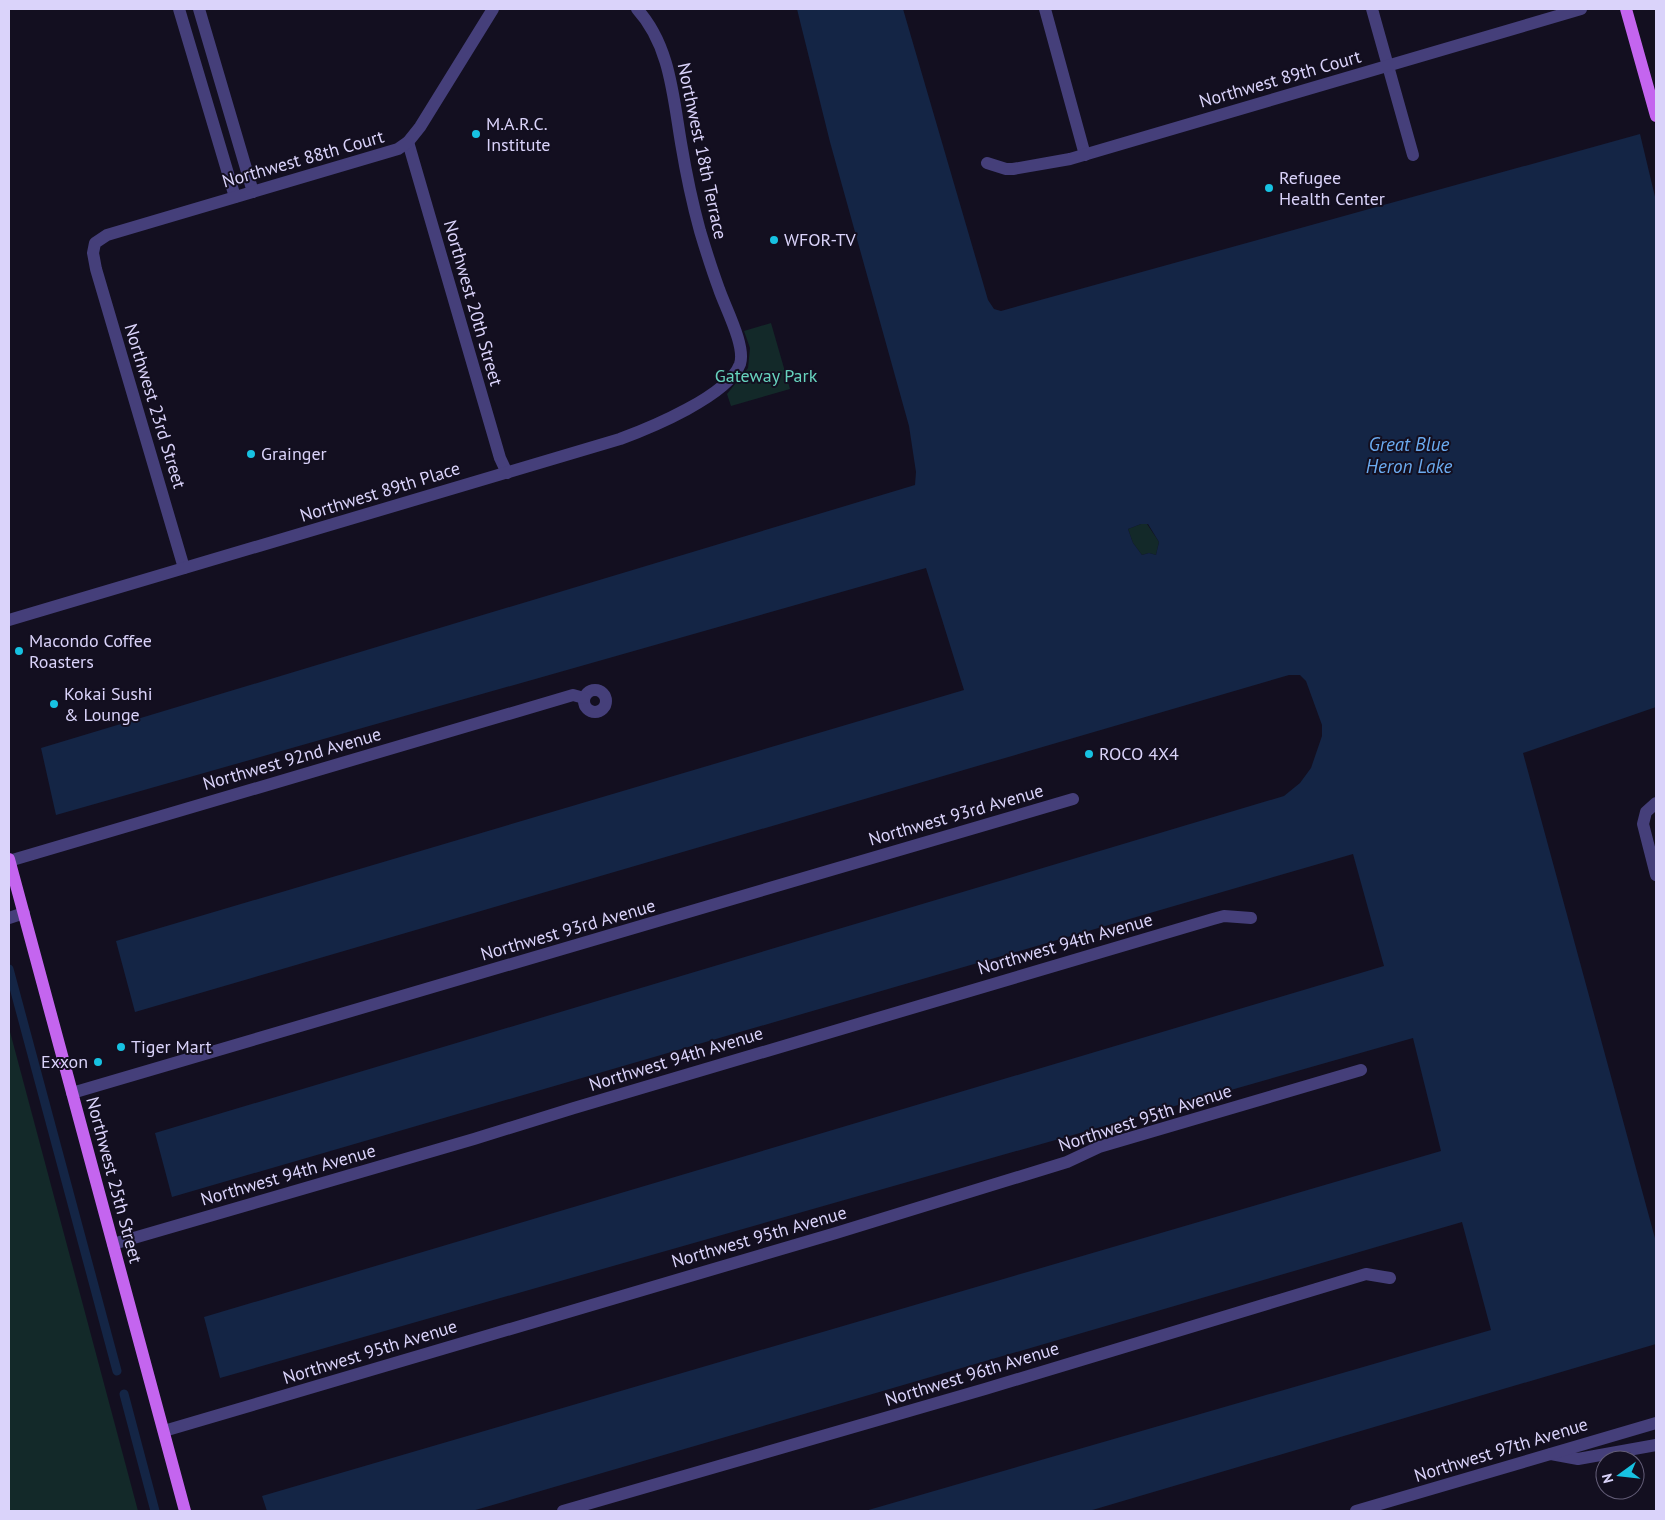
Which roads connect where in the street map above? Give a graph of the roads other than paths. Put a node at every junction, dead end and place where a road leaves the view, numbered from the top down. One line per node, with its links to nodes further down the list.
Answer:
1 (199, 9): 9 (street)
2 (493, 9): 12 (street, Northwest 88th Court)
3 (637, 9): 19 (street, Northwest 18th Terrace)
4 (1045, 9): 13 (street)
5 (1372, 9): 10 (street)
6 (1581, 9): 10 (street, Northwest 89th Court)
7 (1626, 9): 11 (main road)
8 (180, 12): 9 (street); 17 (street)
9 (204, 24): 16 (street)
10 (1388, 66): 13 (street, Northwest 89th Court); 14 (street)
11 (1656, 116)
12 (408, 142): 16 (street, Northwest 88th Court); 20 (street, Northwest 20th Street)
13 (1085, 155): 15 (street, Northwest 89th Court)
14 (1412, 155)
15 (987, 163)
16 (253, 192): 17 (street, Northwest 88th Court)
17 (235, 197): 18 (street, Northwest 88th Court)
18 (93, 253): 21 (street, Northwest 23rd Street)
19 (741, 362): 20 (street, Northwest 89th Place)
20 (507, 473): 21 (street, Northwest 89th Place)
21 (184, 568): 22 (street, Northwest 89th Place)
22 (9, 620)
23 (584, 698): 26 (street, Northwest 92nd Avenue)
24 (1073, 799): 32 (street, Northwest 93rd Avenue)
25 (1656, 803): 27 (street)
26 (9, 860): 28 (main road, Northwest 25th Street)
27 (1656, 874)
28 (24, 913): 29 (street); 32 (main road, Northwest 25th Street)
29 (9, 918)
30 (1251, 918): 33 (street, Northwest 94th Avenue)
31 (1361, 1070): 36 (street, Northwest 95th Avenue)
32 (72, 1094): 33 (main road, Northwest 25th Street)
33 (113, 1244): 36 (main road, Northwest 25th Street)
34 (1390, 1278): 40 (street, Northwest 96th Avenue)
35 (1656, 1423): 38 (street, Northwest 97th Avenue)
36 (164, 1431): 39 (main road, Northwest 25th Street)
37 (1656, 1446): 38 (street)
38 (1548, 1454): 41 (street, Northwest 97th Avenue)
39 (185, 1511)
40 (563, 1511)
41 (1356, 1511)

